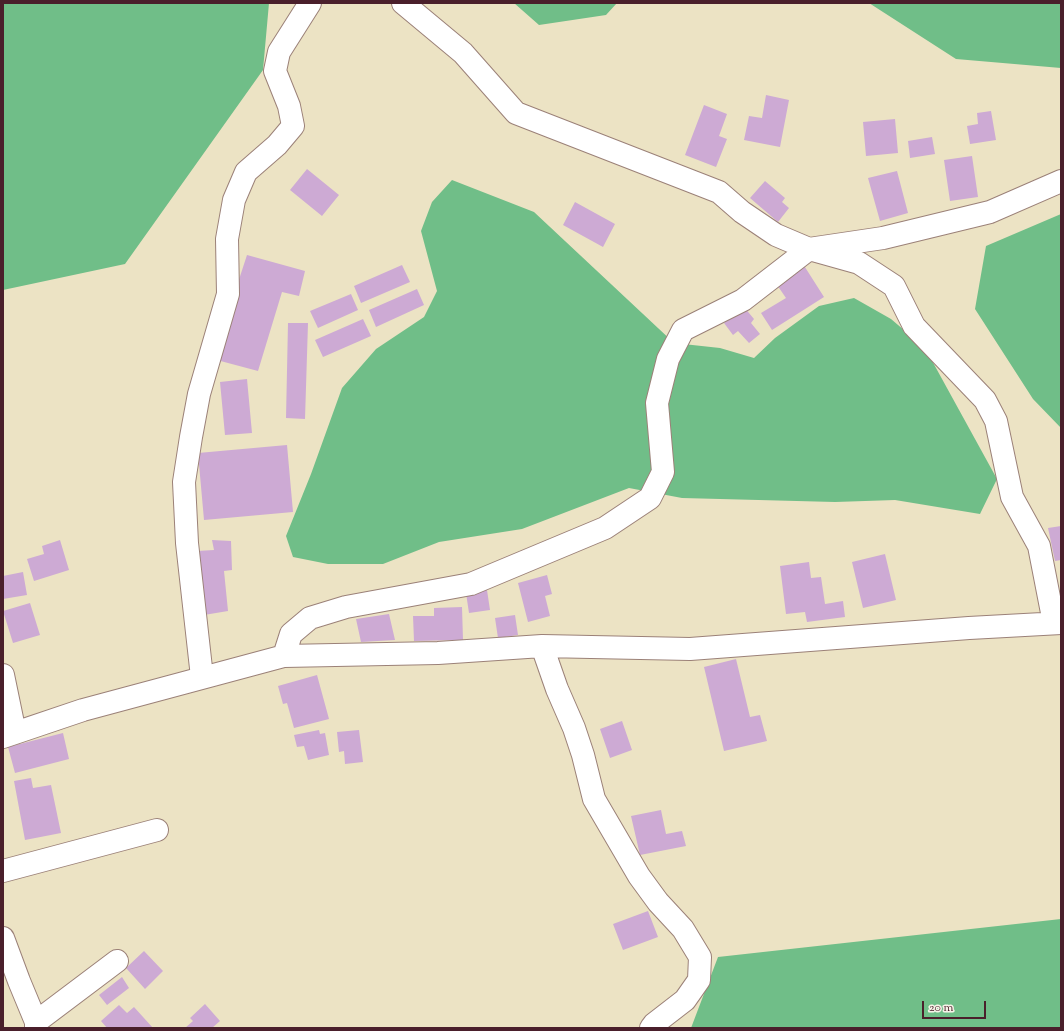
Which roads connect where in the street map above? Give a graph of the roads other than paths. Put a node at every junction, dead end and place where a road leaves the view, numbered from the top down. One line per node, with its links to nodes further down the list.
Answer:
1 (310, 3): 9 (street)
2 (404, 3): 4 (street)
3 (1061, 181): 4 (street)
4 (809, 249): 5 (street); 7 (street)
5 (1058, 623): 6 (street)
6 (542, 646): 7 (street); 16 (street)
7 (284, 656): 9 (street)
8 (3, 675): 10 (street)
9 (202, 677): 10 (street)
10 (9, 735)
11 (157, 830): 12 (street)
12 (3, 871)
13 (3, 938): 15 (street)
14 (117, 961): 15 (street)
15 (36, 1025)
16 (650, 1028)

